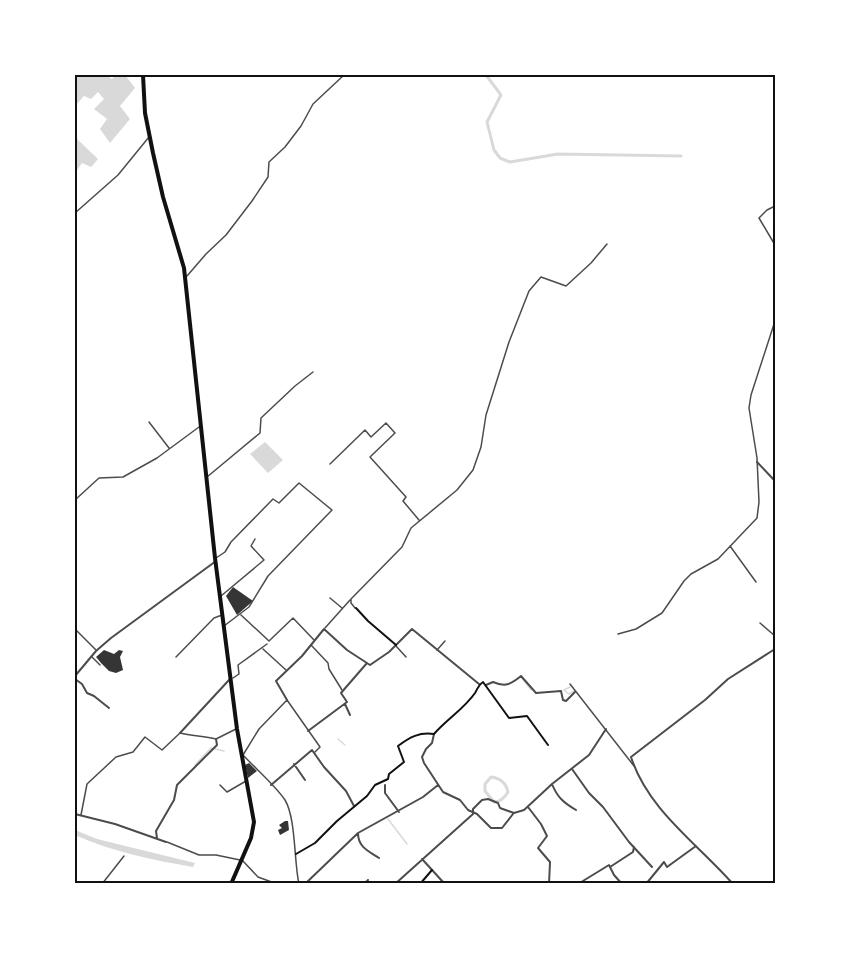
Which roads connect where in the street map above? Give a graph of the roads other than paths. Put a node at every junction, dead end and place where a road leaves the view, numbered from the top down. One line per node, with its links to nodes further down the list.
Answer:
1 (143, 75): 3 (highway)
2 (344, 75): 8 (street)
3 (149, 137): 5 (street); 8 (highway)
4 (775, 206): 7 (street)
5 (75, 213)
6 (607, 244): 19 (street)
7 (775, 245)
8 (185, 279): 12 (highway)
9 (775, 321): 14 (street)
10 (313, 372): 16 (street)
11 (148, 422): 13 (street)
12 (200, 426): 13 (street); 16 (highway)
13 (170, 449): 18 (street)
14 (757, 462): 17 (street); 21 (street)
15 (330, 464): 19 (street)
16 (206, 478): 24 (highway)
17 (775, 481)
18 (75, 500)
19 (420, 520): 22 (street)
20 (255, 539): 26 (street)
21 (729, 545): 25 (street); 37 (street)
22 (394, 555): 23 (street); 28 (street)
23 (397, 558)
24 (216, 560): 26 (highway); 31 (street); 47 (street)
25 (756, 582)
26 (220, 596): 32 (highway)
27 (330, 598): 30 (street)
28 (351, 599): 29 (street); 30 (street)
29 (356, 608): 43 (main road)
30 (343, 609): 36 (street)
31 (240, 614): 34 (street); 39 (street)
32 (223, 615): 34 (highway); 49 (street)
33 (760, 623): 38 (street)
34 (224, 626): 55 (highway)
35 (75, 629): 47 (street)
36 (324, 629): 39 (street); 51 (street)
37 (618, 634)
38 (775, 636)
39 (314, 640): 42 (street)
40 (445, 641): 46 (street)
41 (267, 644): 44 (street)
42 (310, 645): 53 (street); 59 (street)
43 (395, 645): 46 (street); 50 (street); 51 (street)
44 (263, 648): 53 (street); 55 (street)
45 (775, 649): 75 (street)
46 (436, 650): 56 (street)
47 (96, 651): 48 (street)
48 (91, 657): 52 (street); 54 (street)
49 (176, 657)
50 (406, 657)
51 (367, 663): 59 (street)
52 (100, 665)
53 (287, 670): 61 (street)
54 (75, 677): 63 (street)
55 (231, 678): 65 (highway); 68 (street)
56 (479, 684): 58 (main road); 69 (main road)
57 (570, 684): 60 (street)
58 (486, 685): 60 (street); 71 (main road)
59 (343, 691): 62 (street)
60 (575, 692): 66 (street)
61 (287, 700): 67 (street); 73 (street)
62 (345, 704): 64 (street); 67 (street)
63 (109, 708)
64 (350, 715)
65 (237, 729): 70 (street); 73 (highway)
66 (606, 729): 75 (street); 76 (street)
67 (308, 731): 72 (street)
68 (180, 733): 70 (street); 92 (street)
69 (434, 734): 83 (street); 85 (main road)
70 (216, 739): 94 (street)
71 (548, 746)
72 (314, 752): 74 (street); 85 (street)
73 (243, 755): 77 (highway); 81 (street)
74 (294, 764): 78 (street); 81 (street)
75 (634, 767): 96 (street)
76 (571, 769): 79 (street); 97 (street)
77 (247, 780): 80 (street); 102 (highway)
78 (305, 780)
79 (552, 784): 86 (street); 87 (street)
80 (220, 785)
81 (271, 785): 98 (street)
82 (385, 785): 88 (street)
83 (439, 787): 84 (street); 88 (street); 91 (street)
84 (436, 791)
85 (354, 807): 98 (main road)
86 (528, 807): 89 (street); 114 (street)
87 (576, 810)
88 (399, 812): 93 (street)
89 (514, 813): 91 (street); 91 (street)
90 (75, 814): 92 (street)
91 (473, 814): 101 (street)
92 (80, 816): 94 (street)
93 (358, 833): 100 (street); 110 (street)
94 (157, 838): 95 (street)
95 (166, 842): 102 (street)
96 (696, 846): 117 (street); 118 (street)
97 (634, 847): 103 (street); 104 (street)
98 (296, 854): 109 (street)
99 (124, 856): 107 (street)
100 (379, 858)
101 (422, 859): 105 (street); 111 (street)
102 (242, 860): 106 (highway); 108 (street)
103 (610, 867): 115 (street); 116 (street)
104 (652, 867)
105 (432, 870): 112 (main road); 113 (street)
106 (232, 883)
107 (102, 884)
108 (277, 884)
109 (299, 884)
110 (305, 884)
111 (395, 884)
112 (420, 884)
113 (442, 884)
114 (549, 884)
115 (578, 884)
116 (622, 884)
117 (646, 884)
118 (733, 884)

